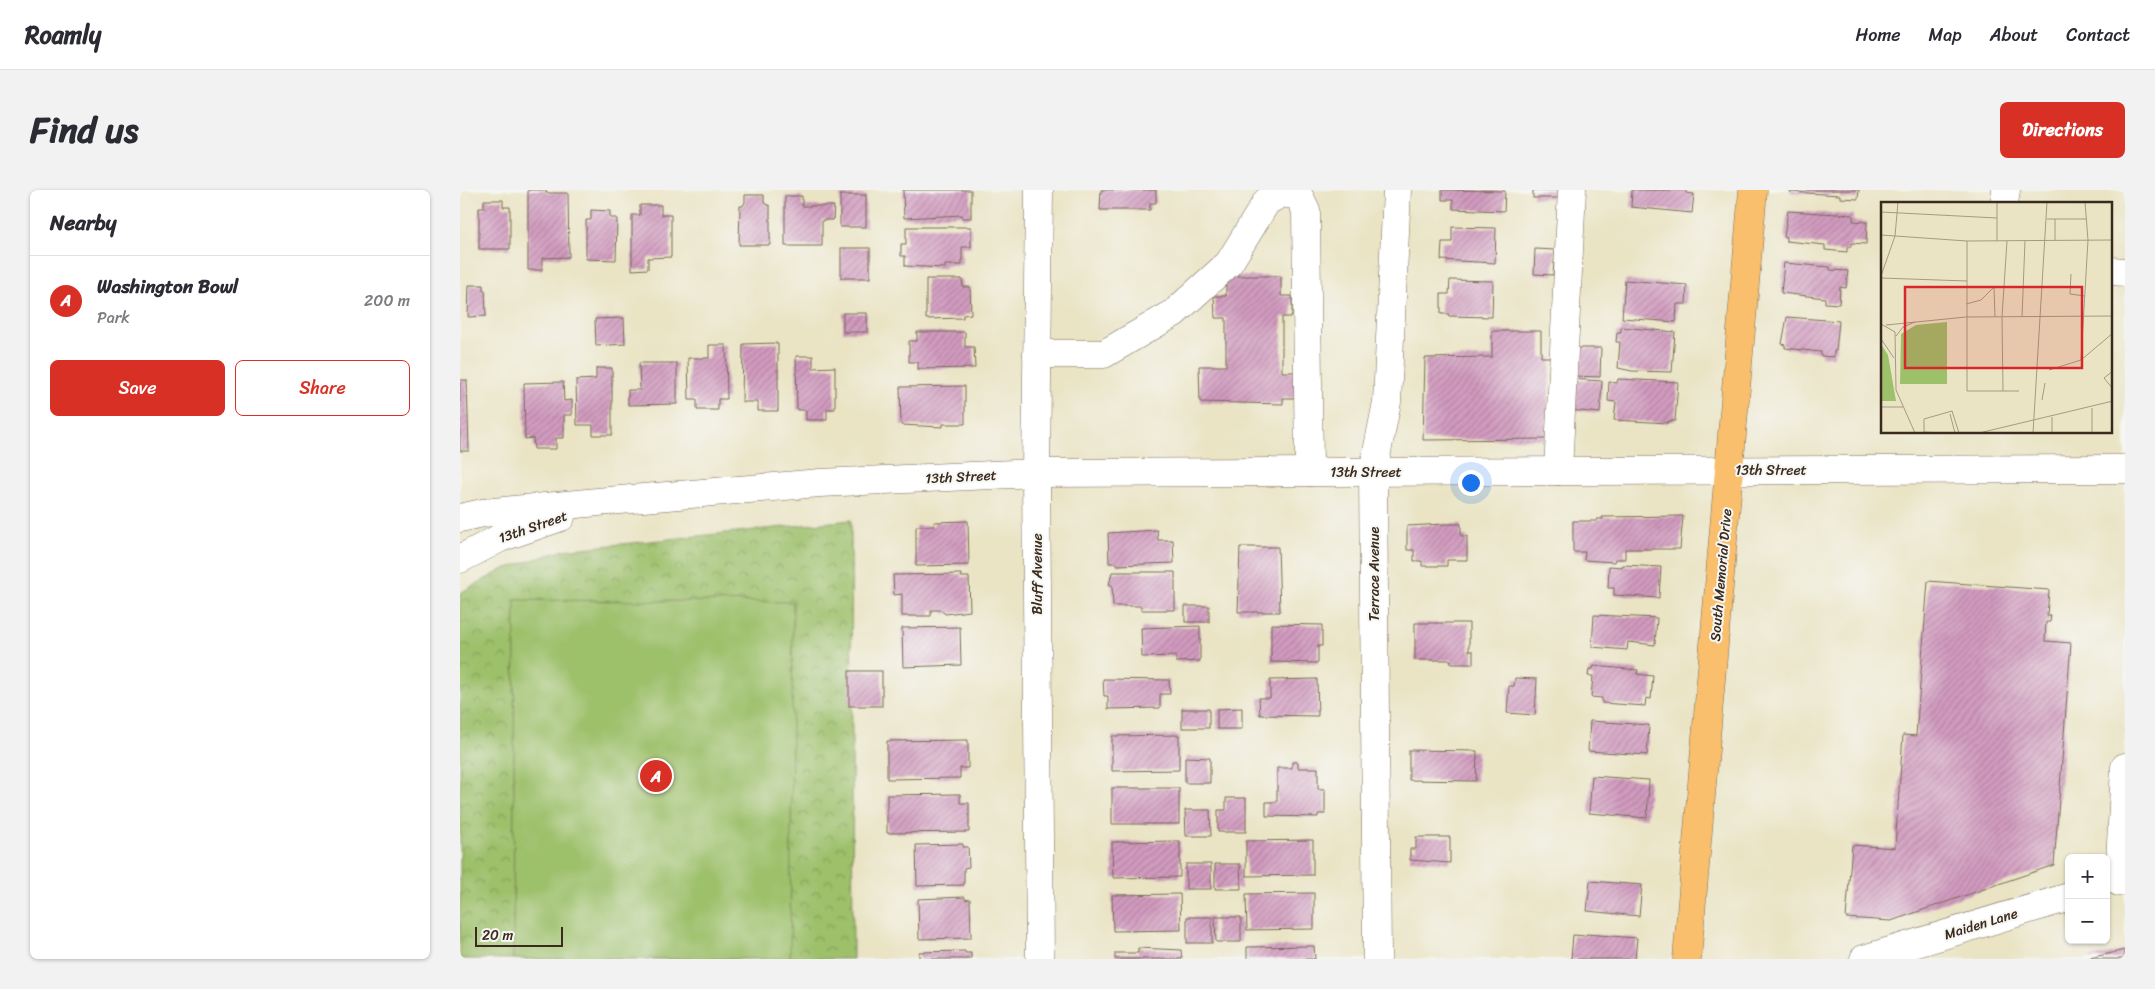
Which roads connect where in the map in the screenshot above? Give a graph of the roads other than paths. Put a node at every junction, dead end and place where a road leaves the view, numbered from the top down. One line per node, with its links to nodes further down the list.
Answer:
1 (1039, 190): 7 (street, Bluff Avenue)
2 (1397, 190): 12 (street, Terrace Avenue)
3 (1572, 190): 10 (street)
4 (1753, 190): 9 (main road, South Memorial Drive)
5 (2112, 271): 6 (street)
6 (2125, 272)
7 (1037, 354): 11 (street); 13 (street, Bluff Avenue)
8 (2125, 469): 9 (street, 13th Street)
9 (1730, 470): 10 (street, 13th Street); 22 (main road, South Memorial Drive)
10 (1558, 471): 12 (street, 13th Street)
11 (1310, 472): 12 (street, 13th Street); 13 (street, 13th Street)
12 (1373, 472): 21 (street, Terrace Avenue)
13 (1036, 473): 14 (street, 13th Street); 20 (street, Bluff Avenue)
14 (608, 501): 15 (street, 13th Street); 16 (street, 13th Street)
15 (460, 518)
16 (460, 559)
17 (2125, 767): 18 (street)
18 (2117, 882)
19 (2065, 898): 23 (street, Maiden Lane)
20 (1040, 959)
21 (1377, 959)
22 (1687, 959)
23 (1864, 959)

